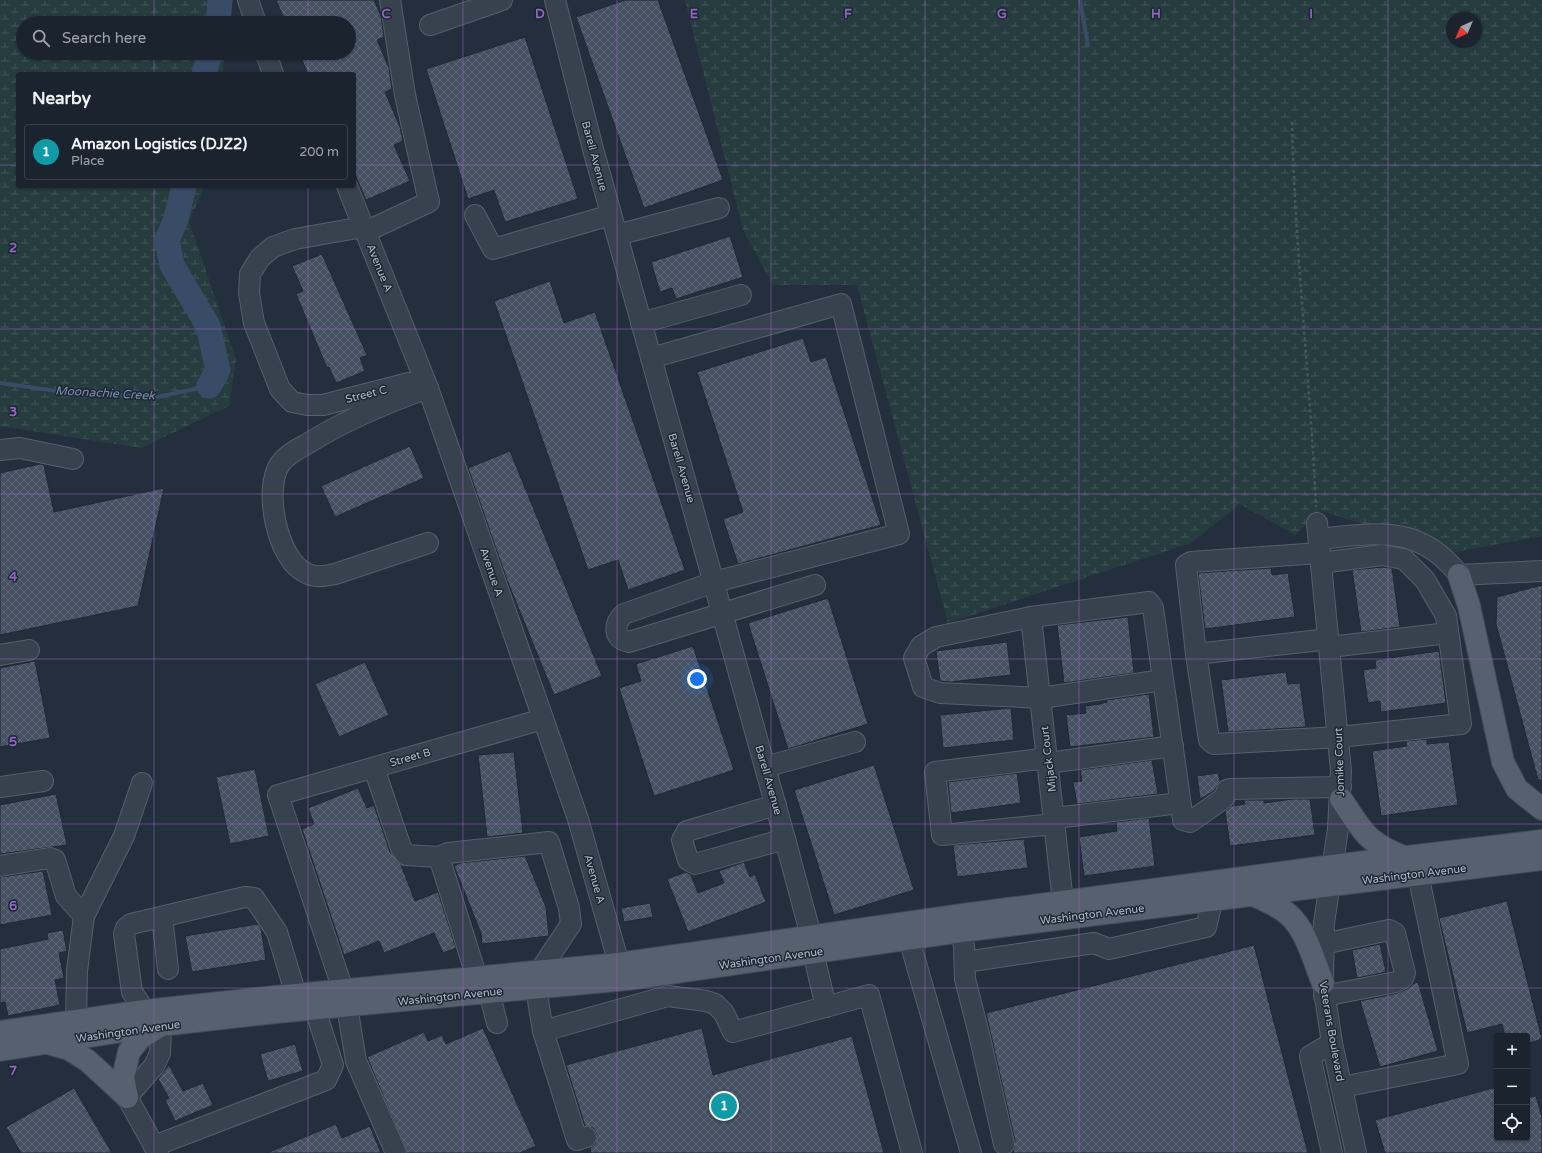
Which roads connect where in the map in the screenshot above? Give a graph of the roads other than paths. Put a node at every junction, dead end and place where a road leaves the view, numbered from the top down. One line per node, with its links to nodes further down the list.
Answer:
1 (248, 0): 5 (street)
2 (390, 0): 13 (street)
3 (502, 0): 6 (street)
4 (555, 0): 12 (street, Barell Avenue)
5 (254, 16)
6 (430, 25)
7 (268, 60): 8 (street)
8 (272, 72)
9 (348, 188): 13 (street, Avenue A)
10 (719, 208): 14 (street)
11 (475, 215): 12 (street)
12 (611, 215): 14 (street, Barell Avenue)
13 (364, 229): 18 (street, Avenue A); 18 (street, Street C)
14 (617, 235): 16 (street, Barell Avenue)
15 (741, 295): 16 (street)
16 (641, 323): 17 (street, Barell Avenue)
17 (651, 358): 25 (street, Barell Avenue); 25 (street)
18 (426, 384): 21 (street); 36 (street, Avenue A)
19 (0, 450): 20 (street)
20 (73, 459)
21 (428, 543)
22 (1319, 545): 24 (street); 29 (street); 30 (street, Jomike Court); 32 (street)
23 (1542, 571): 24 (street)
24 (1458, 575): 49 (main road)
25 (714, 582): 27 (street, Barell Avenue); 27 (street)
26 (815, 585): 27 (street)
27 (723, 614): 41 (street, Barell Avenue)
28 (1031, 616): 34 (street); 35 (street, Mijack Court); 35 (street)
29 (1448, 633): 30 (street); 37 (street)
30 (1329, 643): 32 (street); 37 (street, Jomike Court)
31 (29, 650): 33 (street)
32 (1196, 654): 37 (street)
33 (0, 656)
34 (1163, 680): 35 (street); 39 (street)
35 (1041, 698): 40 (street, Mijack Court)
36 (543, 719): 42 (street, Street B); 69 (street, Avenue A)
37 (1339, 736): 46 (street, Jomike Court)
38 (855, 742): 41 (street)
39 (1173, 746): 40 (street); 47 (street)
40 (1048, 760): 50 (street, Mijack Court); 50 (street)
41 (765, 767): 48 (street, Barell Avenue)
42 (374, 768): 53 (street); 75 (street, Street B)
43 (43, 781): 45 (street)
44 (142, 783): 62 (street)
45 (0, 787)
46 (1341, 793): 47 (street); 54 (main road); 58 (street, Jomike Court)
47 (1180, 803): 50 (street)
48 (776, 805): 51 (street, Barell Avenue); 51 (street)
49 (1542, 809)
50 (1055, 821): 61 (street, Mijack Court)
51 (785, 839): 66 (street, Barell Avenue)
52 (1542, 841): 54 (main road, Washington Avenue)
53 (439, 857): 71 (street); 72 (street)
54 (1404, 858): 58 (main road, Washington Avenue)
55 (1542, 859): 57 (main road, Washington Avenue)
56 (0, 866): 62 (street)
57 (1418, 874): 58 (main road, Washington Avenue); 86 (street)
58 (1332, 875): 59 (main road, Washington Avenue); 61 (main road, Washington Avenue); 67 (street, Veterans Boulevard)
59 (1251, 894): 60 (main road, Washington Avenue); 73 (main road)
60 (1209, 899): 64 (main road, Washington Avenue); 68 (street)
61 (1063, 902): 66 (main road, Washington Avenue)
62 (84, 916): 79 (street)
63 (162, 917): 70 (street); 74 (street); 78 (street)
64 (961, 931): 65 (main road, Washington Avenue); 68 (street)
65 (909, 939): 66 (main road, Washington Avenue); 93 (street)
66 (812, 944): 69 (main road, Washington Avenue); 71 (main road, Washington Avenue); 76 (street, Barell Avenue)
67 (1323, 944): 73 (street, Veterans Boulevard); 73 (street)
68 (965, 962): 89 (street)
69 (619, 964): 71 (main road, Washington Avenue)
70 (168, 968)
71 (537, 980): 72 (main road, Washington Avenue); 81 (street)
72 (483, 985): 75 (main road, Washington Avenue); 80 (street)
73 (1323, 990): 84 (street, Veterans Boulevard)
74 (296, 995): 75 (main road, Washington Avenue); 78 (main road, Washington Avenue)
75 (345, 998): 77 (main road, Washington Avenue); 91 (street)
76 (826, 1006): 81 (street); 92 (street)
77 (315, 1009): 78 (main road, Washington Avenue); 90 (street)
78 (153, 1018): 79 (main road, Washington Avenue); 83 (main road, Washington Avenue); 87 (main road)
79 (76, 1021): 82 (main road, Washington Avenue)
80 (497, 1023)
81 (548, 1029): 88 (street)
82 (0, 1032)
83 (46, 1043): 85 (main road, Washington Avenue); 87 (main road)
84 (1332, 1043): 86 (street, Veterans Boulevard); 94 (street)
85 (0, 1050)
86 (1342, 1087): 95 (street, Veterans Boulevard)
87 (127, 1097): 90 (street)
88 (586, 1137)
89 (1004, 1144)
90 (156, 1149)
91 (396, 1153)
92 (912, 1153)
93 (971, 1153)
94 (1332, 1153)
95 (1356, 1153)

